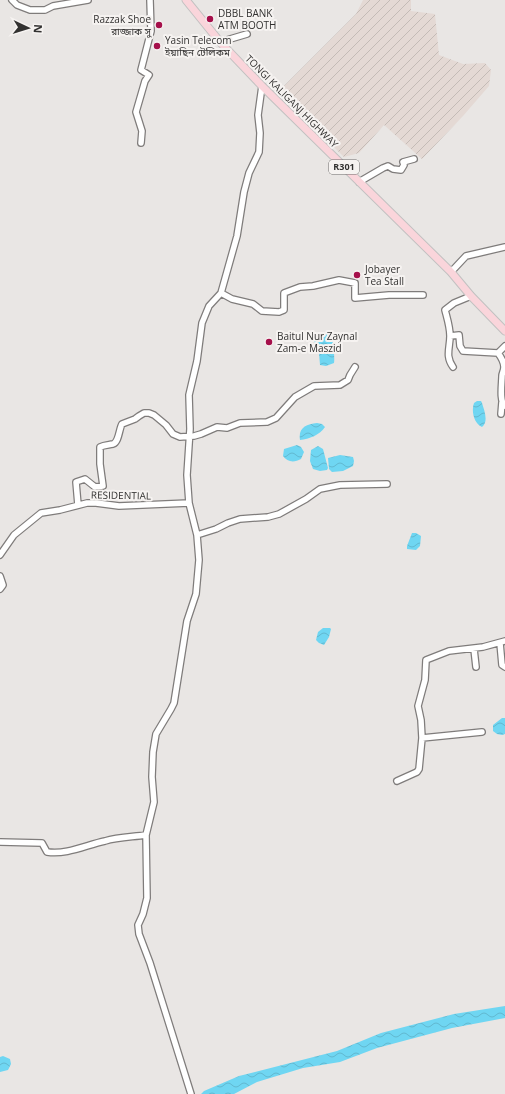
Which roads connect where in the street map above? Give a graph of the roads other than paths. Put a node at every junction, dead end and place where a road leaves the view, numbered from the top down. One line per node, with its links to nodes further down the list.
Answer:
1 (12, 0): 2 (street)
2 (88, 0)
3 (150, 0): 8 (street)
4 (186, 0): 6 (main road, TONGI KALIGANJ HIGHWAY / R301)
5 (247, 34): 6 (street)
6 (220, 42): 7 (main road, TONGI KALIGANJ HIGHWAY / R301)
7 (262, 86): 10 (main road, TONGI KALIGANJ HIGHWAY / R301); 13 (street)
8 (141, 143)
9 (414, 159): 10 (street)
10 (359, 182): 12 (main road, TONGI KALIGANJ HIGHWAY / R301)
11 (505, 247): 12 (street)
12 (451, 272): 15 (main road, TONGI KALIGANJ HIGHWAY / R301)
13 (221, 293): 14 (street); 24 (street)
14 (423, 295)
15 (471, 296): 16 (main road, TONGI KALIGANJ HIGHWAY / R301); 17 (street)
16 (505, 331)
17 (450, 336): 19 (street); 20 (street)
18 (505, 346): 19 (street)
19 (498, 353): 22 (street)
20 (452, 366)
21 (355, 367): 24 (street)
22 (503, 404): 23 (street)
23 (501, 414)
24 (189, 436): 26 (street); 27 (street)
25 (387, 484): 28 (street)
26 (189, 503): 27 (street, RESIDENTIAL); 28 (street)
27 (78, 504): 29 (street, RESIDENTIAL)
28 (197, 535): 39 (street)
29 (0, 554)
30 (0, 576): 31 (street)
31 (0, 589)
32 (502, 642): 33 (street); 35 (street)
33 (474, 648): 34 (street); 37 (street)
34 (476, 667)
35 (505, 667)
36 (482, 732): 37 (street)
37 (422, 738): 38 (street)
38 (397, 781)
39 (146, 835): 40 (street); 41 (street)
40 (0, 842)
41 (191, 1094)

